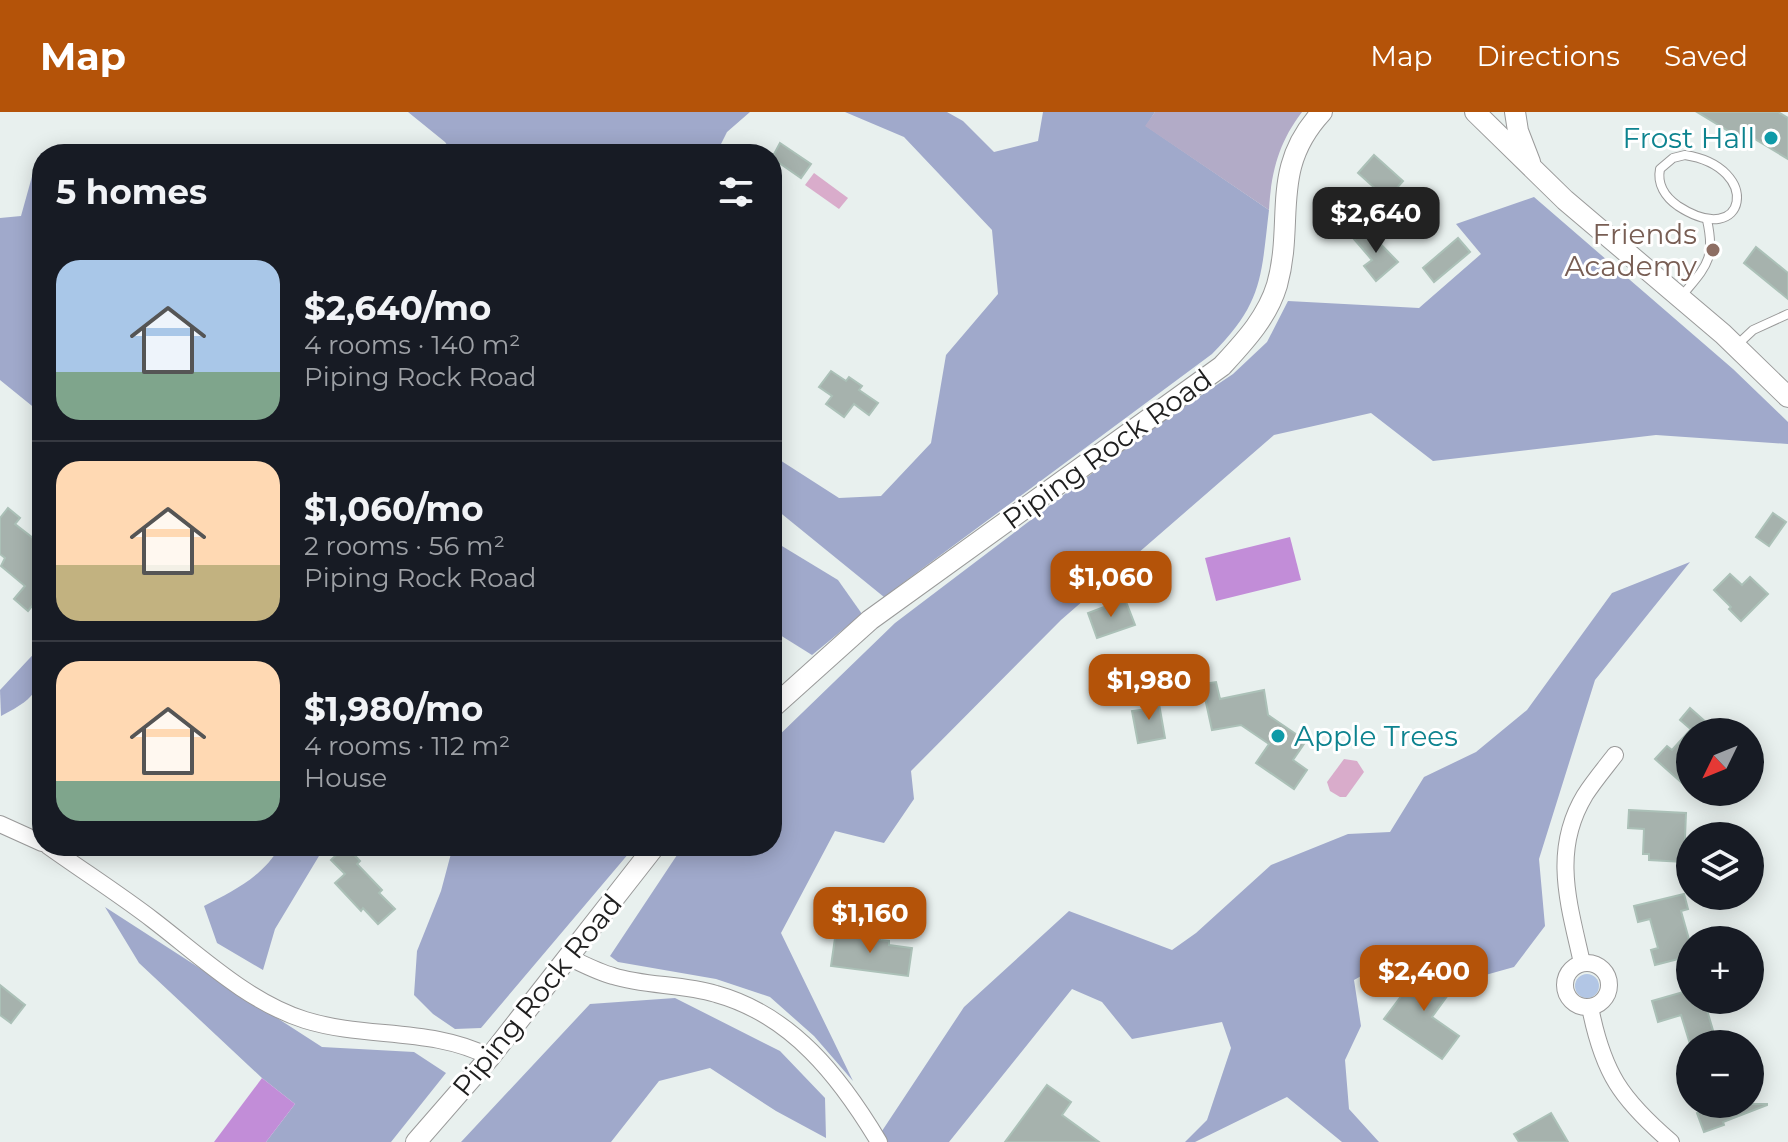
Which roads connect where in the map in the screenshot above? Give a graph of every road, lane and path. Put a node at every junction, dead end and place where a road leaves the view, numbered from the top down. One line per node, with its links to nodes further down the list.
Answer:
1 (1322, 112): 10 (street, Piping Rock Road)
2 (1475, 112): 4 (street)
3 (1515, 112): 4 (street)
4 (1533, 170): 6 (street)
5 (1707, 220): 5 (lane); 6 (lane)
6 (1680, 298): 8 (street)
7 (1788, 314): 8 (lane)
8 (1736, 346): 9 (street)
9 (1788, 397)
10 (782, 699)
11 (1615, 755): 17 (street)
12 (0, 824): 13 (street)
13 (32, 838)
14 (63, 856): 19 (street)
15 (647, 856): 16 (street, Piping Rock Road)
16 (568, 957): 19 (street, Piping Rock Road); 21 (street)
17 (1582, 963): 18 (street); 18 (street)
18 (1590, 1007): 22 (street)
19 (490, 1057): 20 (street, Piping Rock Road)
20 (416, 1142)
21 (879, 1142)
22 (1671, 1142)

